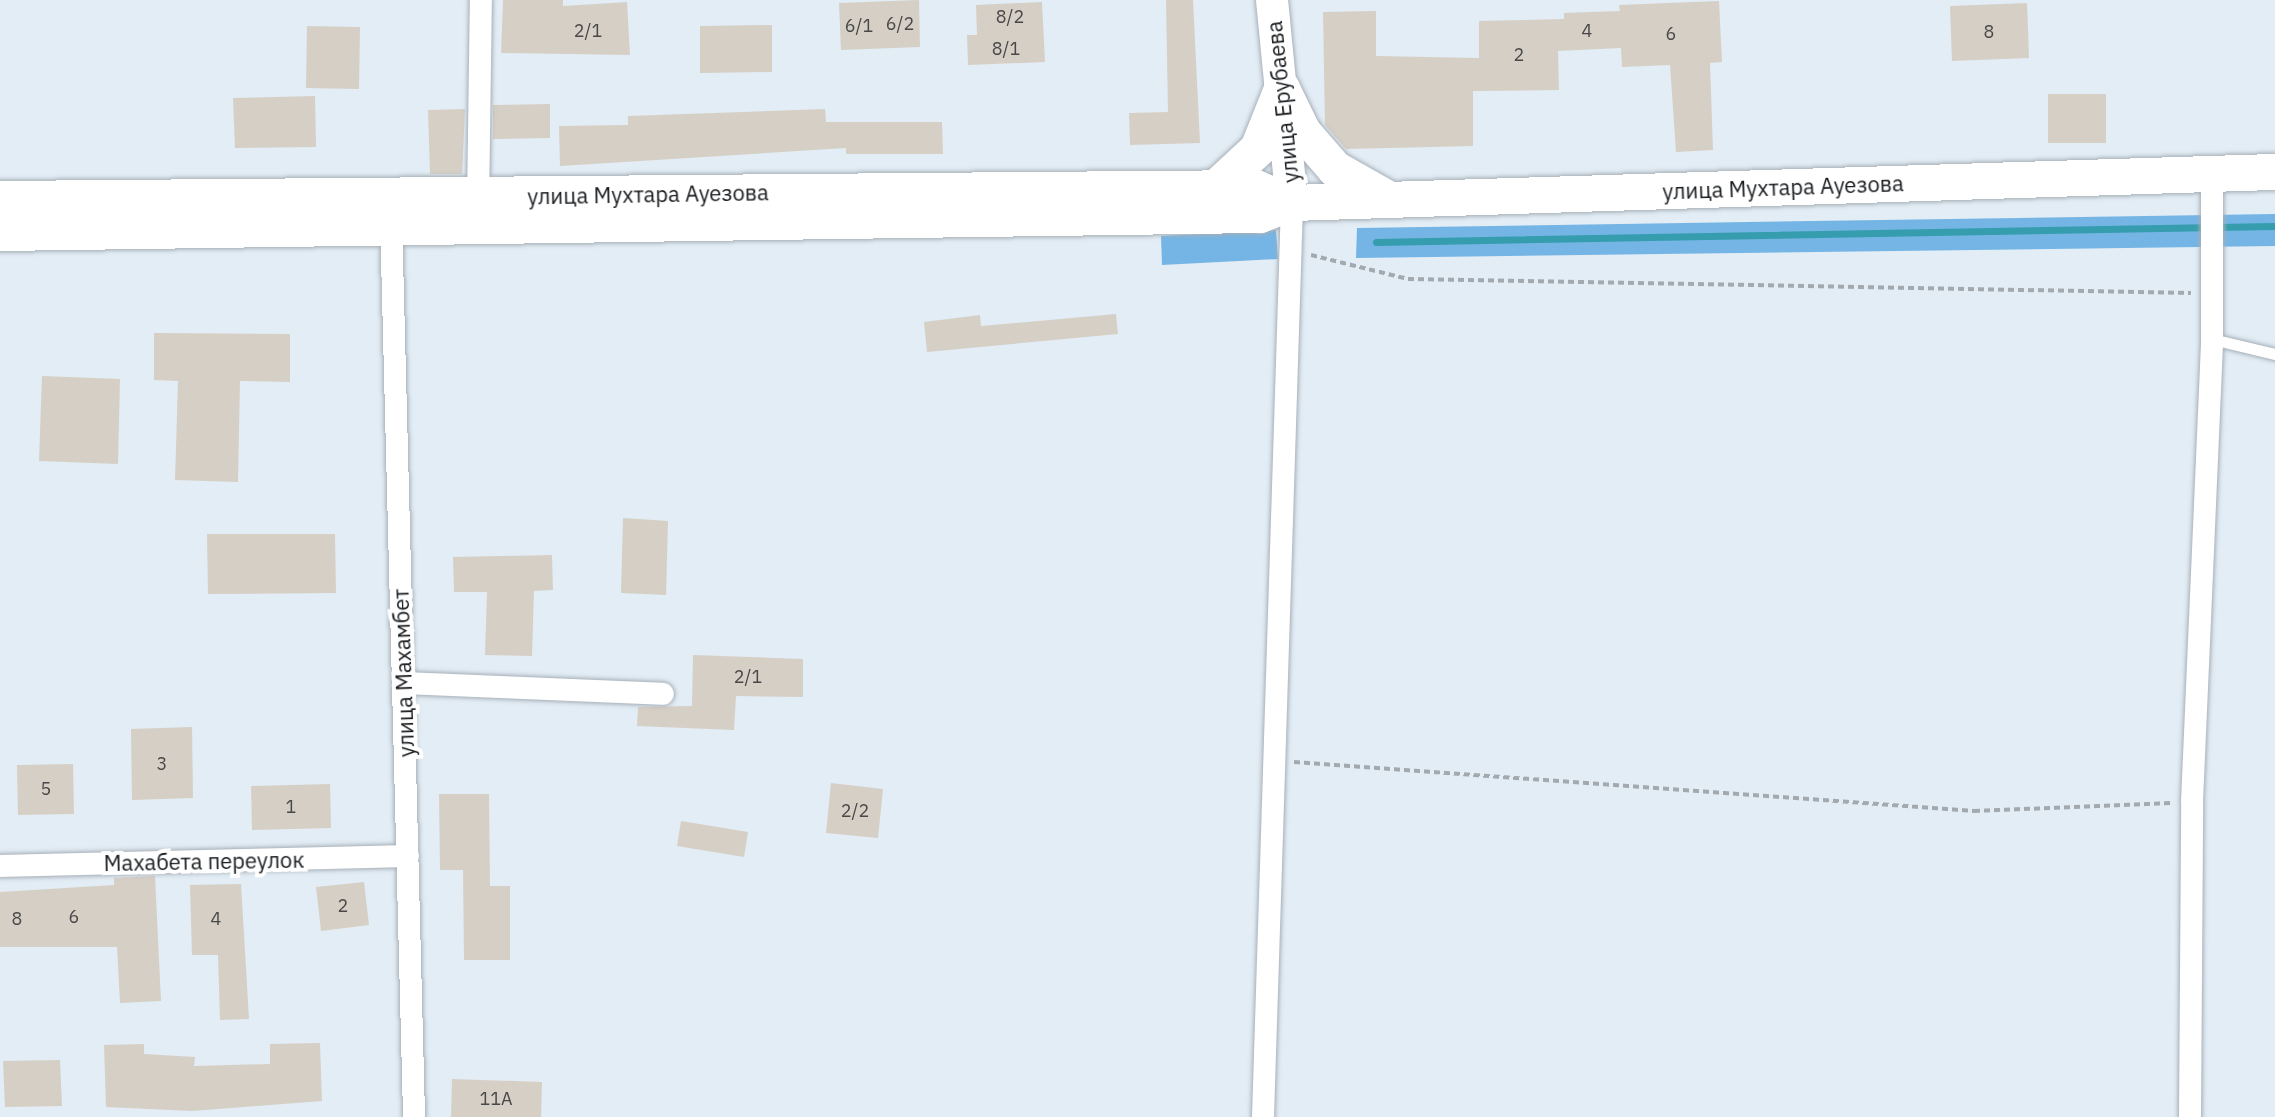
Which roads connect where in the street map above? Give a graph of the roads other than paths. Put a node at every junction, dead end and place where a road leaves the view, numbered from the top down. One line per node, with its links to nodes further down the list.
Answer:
1 (481, 0): 10 (street)
2 (1272, 0): 3 (street, улица Ерубаева)
3 (1282, 89): 6 (main road); 8 (main road); 9 (street, улица Ерубаева)
4 (2275, 172): 5 (main road, улица Мухтара Ауезова)
5 (2212, 173): 8 (main road, улица Мухтара Ауезова); 13 (street)
6 (1216, 188): 9 (main road, улица Мухтара Ауезова); 10 (main road, улица Мухтара Ауезова)
7 (0, 199): 11 (main road, улица Мухтара Ауезова)
8 (1391, 201): 9 (main road, улица Мухтара Ауезова)
9 (1292, 203): 10 (main road, улица Мухтара Ауезова); 20 (street)
10 (478, 211): 11 (main road, улица Мухтара Ауезова)
11 (391, 214): 12 (main road, улица Мухтара Ауезова); 15 (street, улица Махамбет)
12 (0, 233)
13 (2212, 339): 14 (lane); 21 (street)
14 (2275, 354)
15 (403, 683): 16 (street); 17 (street, улица Махамбет)
16 (663, 694)
17 (408, 856): 18 (street, Махабета переулок); 19 (street, улица Махамбет)
18 (0, 866)
19 (414, 1117)
20 (1263, 1117)
21 (2190, 1117)

